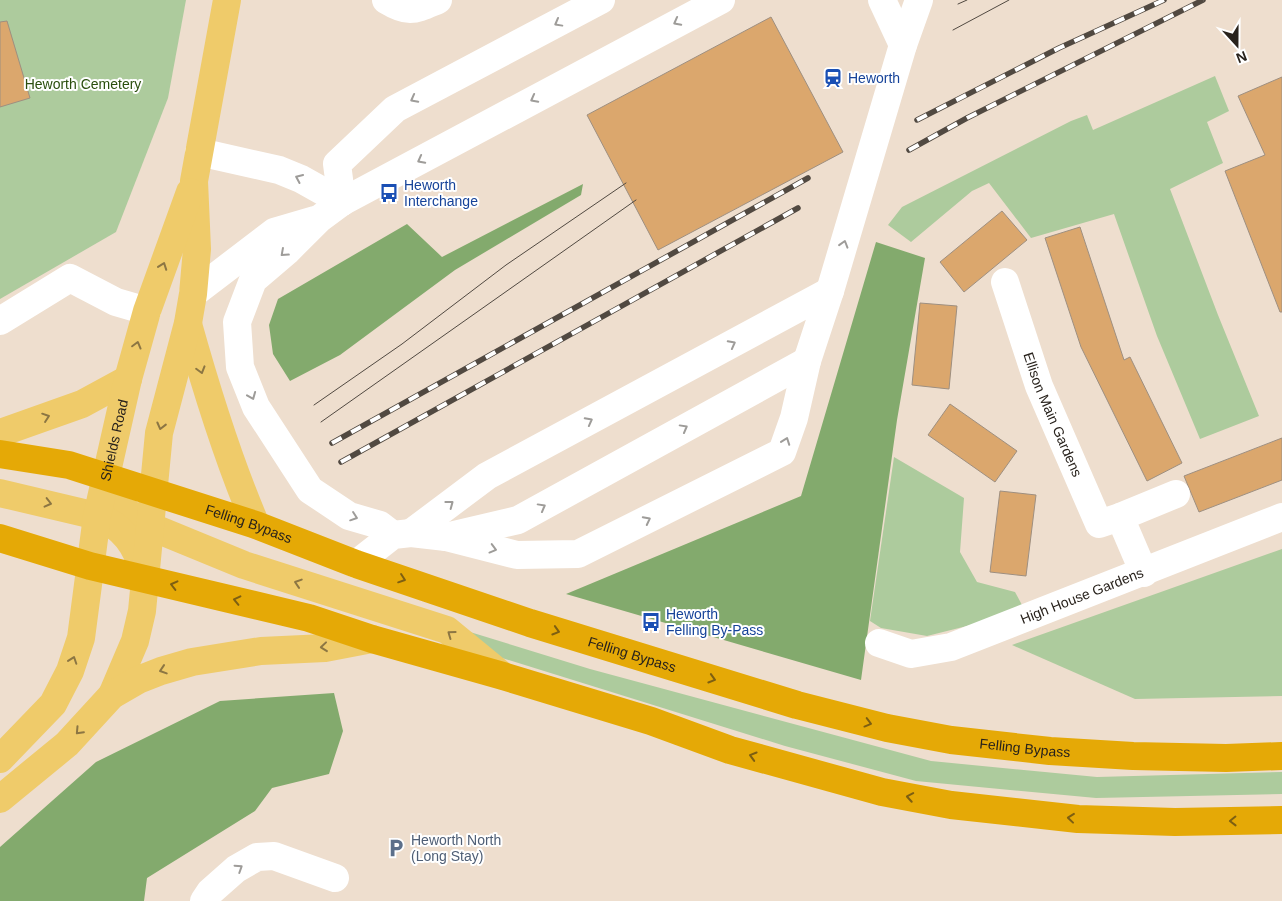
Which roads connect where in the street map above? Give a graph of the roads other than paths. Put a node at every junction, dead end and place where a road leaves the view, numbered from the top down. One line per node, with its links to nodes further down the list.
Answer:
1 (227, 0): 9 (main road, Shields Road)
2 (386, 0): 3 (street)
3 (438, 0)
4 (601, 0): 11 (street, one-way to 11)
5 (721, 0): 11 (street, one-way to 11)
6 (882, 0): 8 (street)
7 (918, 0): 8 (street)
8 (903, 45): 14 (street, one-way to 8)
9 (198, 152): 10 (main road, Shields Road); 11 (street, one-way to 9)
10 (194, 181): 15 (main road, Shields Road); 16 (main road, Shields Road, one-way to 10)
11 (342, 202): 12 (street)
12 (319, 219): 15 (street); 32 (street, one-way to 32)
13 (1005, 282): 28 (street, Ellison Main Gardens)
14 (830, 291): 19 (street); 32 (street, one-way to 14)
15 (194, 294): 18 (main road, Shields Road)
16 (147, 312): 17 (street); 20 (main road, Shields Road, one-way to 16)
17 (0, 321)
18 (188, 323): 24 (main road, Shields Road, one-way to 24); 30 (main road, one-way to 30)
19 (807, 361): 33 (street, one-way to 19); 33 (street, one-way to 19)
20 (128, 379): 21 (main road, one-way to 20); 23 (main road, Shields Road)
21 (0, 433)
22 (0, 454): 23 (highway, Felling Bypass)
23 (106, 477): 24 (highway, Felling Bypass); 27 (main road, Shields Road); 31 (main road)
24 (152, 492): 30 (highway, Felling Bypass); 31 (main road, Shields Road)
25 (0, 493): 27 (main road, one-way to 27)
26 (1176, 494): 28 (street)
27 (97, 516): 36 (main road, Shields Road); 38 (main road)
28 (1120, 517): 37 (street)
29 (1282, 518): 37 (street, High House Gardens)
30 (256, 525): 35 (highway, Felling Bypass)
31 (149, 526): 38 (main road, Shields Road); 41 (main road, one-way to 31)
32 (402, 534): 33 (street); 35 (street)
33 (446, 536)
34 (0, 538): 36 (highway)
35 (356, 564): 43 (highway, Felling Bypass, one-way to 43)
36 (90, 566): 38 (highway); 44 (main road, Shields Road, one-way to 36)
37 (1144, 573): 40 (street, High House Gardens)
38 (144, 578): 39 (highway, one-way to 38); 42 (main road, Shields Road)
39 (372, 639): 41 (highway); 42 (main road, one-way to 42)
40 (879, 643)
41 (503, 676): 46 (highway, one-way to 41)
42 (112, 695): 45 (main road, one-way to 45)
43 (1282, 756)
44 (0, 759)
45 (0, 799)
46 (1282, 820)
47 (335, 878): 48 (street, one-way to 47)
48 (204, 901)

